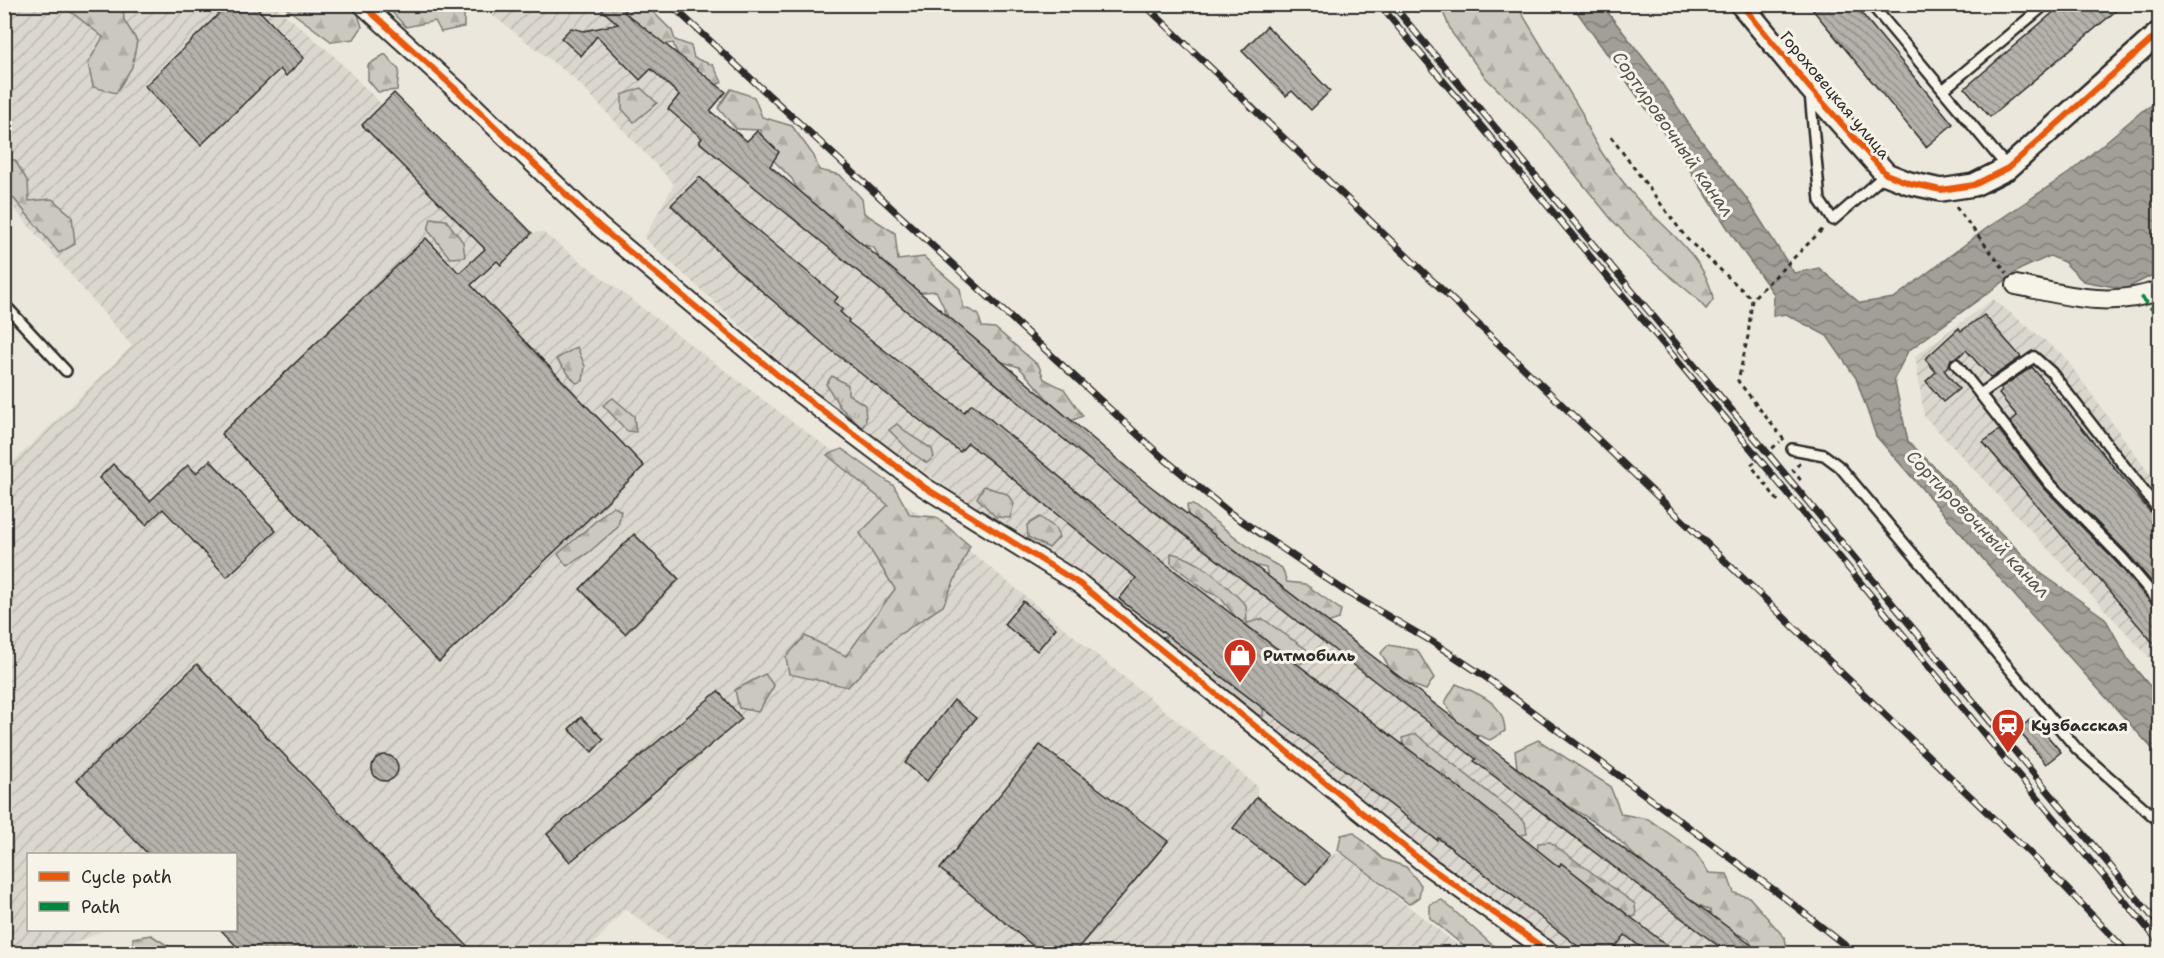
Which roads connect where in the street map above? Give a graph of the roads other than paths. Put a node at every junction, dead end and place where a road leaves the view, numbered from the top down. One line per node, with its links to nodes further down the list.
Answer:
1 (362, 4): 20 (street)
2 (2046, 4): 7 (lane)
3 (1877, 7): 7 (lane)
4 (1751, 8): 6 (street, Гороховецкая улица)
5 (2160, 32): 8 (street)
6 (1810, 88): 9 (street, Гороховецкая улица); 9 (lane)
7 (1943, 90): 8 (lane)
8 (2008, 168): 9 (street)
9 (1886, 174)
10 (2016, 285): 11 (street)
11 (2160, 290)
12 (4, 304): 14 (lane)
13 (1956, 364): 15 (lane)
14 (66, 371)
15 (1980, 394): 17 (lane); 18 (lane)
16 (1792, 449): 19 (lane)
17 (2160, 512)
18 (2160, 603)
19 (2160, 822)
20 (1552, 954)

